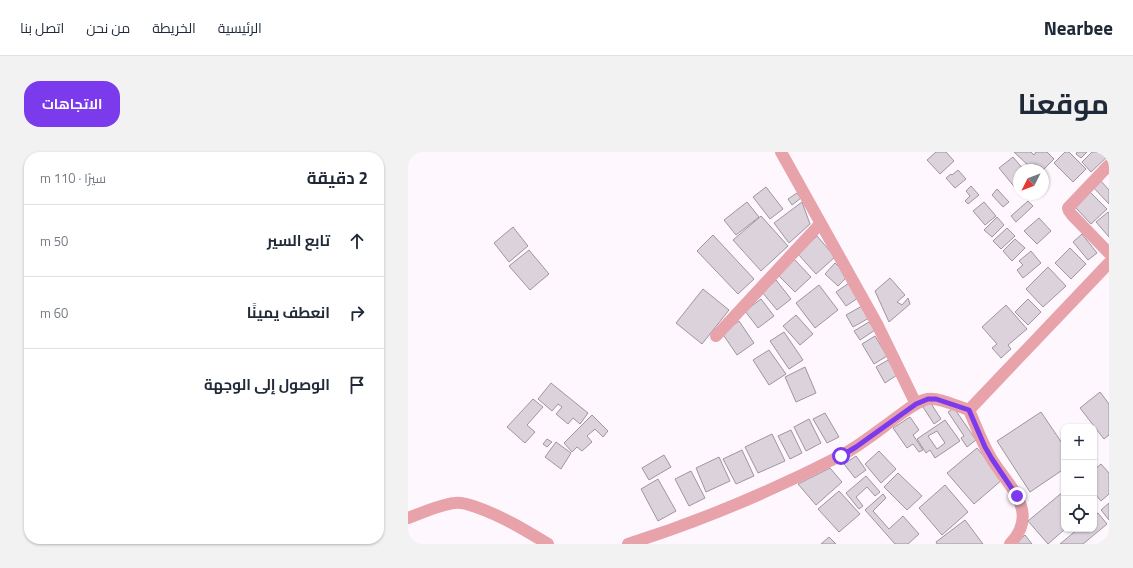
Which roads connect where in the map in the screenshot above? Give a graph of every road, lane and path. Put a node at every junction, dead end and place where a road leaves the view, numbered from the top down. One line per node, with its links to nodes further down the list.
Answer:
1 (781, 152): 3 (street)
2 (1109, 165): 4 (street)
3 (820, 224): 6 (street); 7 (street)
4 (1109, 253)
5 (1109, 263): 8 (street)
6 (716, 336)
7 (916, 404): 8 (street); 11 (street)
8 (969, 410): 12 (street)
9 (408, 518): 10 (street)
10 (548, 544)
11 (628, 544)
12 (1010, 544)

